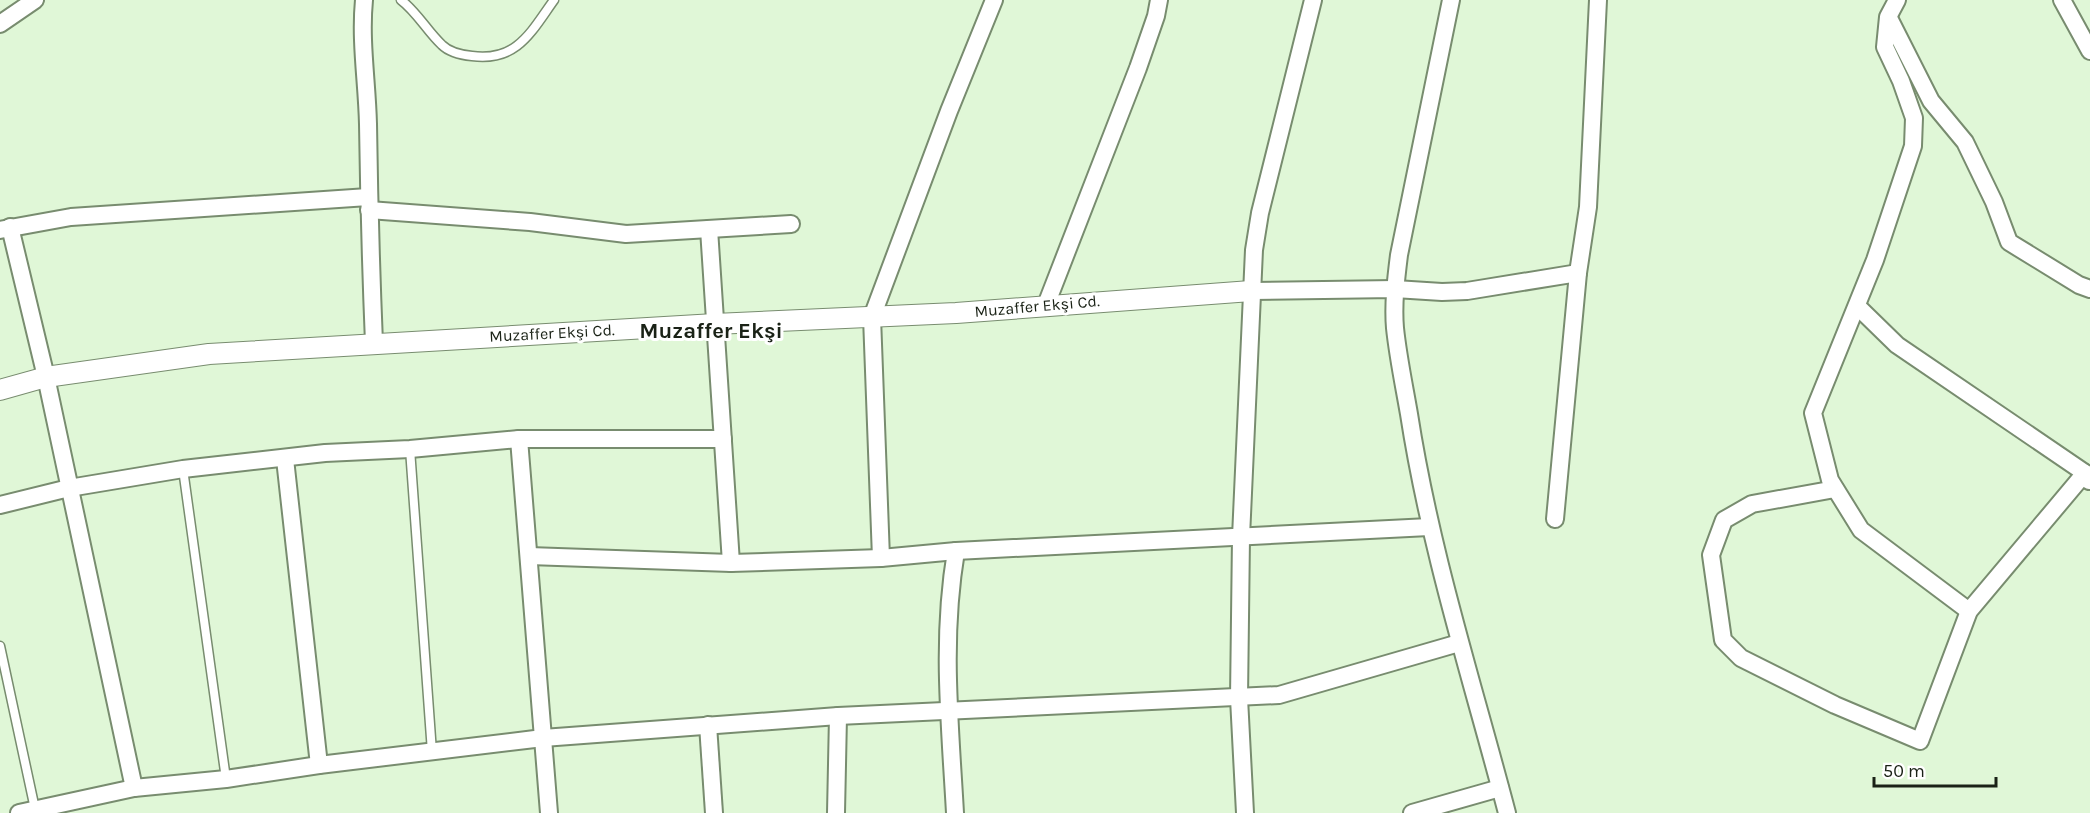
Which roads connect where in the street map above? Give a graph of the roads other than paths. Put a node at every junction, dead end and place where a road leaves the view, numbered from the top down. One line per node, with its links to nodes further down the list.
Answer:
1 (35, 0): 13 (street)
2 (364, 0): 15 (street)
3 (401, 0): 4 (lane)
4 (554, 0)
5 (994, 0): 25 (street)
6 (1159, 0): 23 (street)
7 (1313, 0): 22 (street)
8 (1451, 0): 20 (street)
9 (1598, 0): 19 (street)
10 (1897, 0): 12 (street)
11 (2062, 0): 14 (street)
12 (1888, 17): 21 (street); 24 (street)
13 (0, 24)
14 (2090, 51)
15 (369, 203): 17 (street); 18 (street); 27 (street)
16 (792, 224): 18 (street)
17 (5, 228): 28 (street)
18 (708, 229): 26 (street)
19 (1578, 273): 20 (street); 39 (street)
20 (1395, 289): 22 (street); 40 (street)
21 (2090, 289)
22 (1251, 291): 23 (street, Muzaffer Ekşi Cd.); 41 (street)
23 (1046, 305): 25 (street, Muzaffer Ekşi Cd.)
24 (1857, 306): 35 (street); 37 (street)
25 (872, 317): 26 (street, Muzaffer Ekşi Cd.); 44 (street)
26 (715, 324): 27 (street, Muzaffer Ekşi Cd.); 31 (street)
27 (374, 343): 28 (street, Muzaffer Ekşi Cd.)
28 (46, 377): 29 (street, Muzaffer Ekşi Cd.); 36 (street)
29 (0, 390)
30 (519, 439): 31 (street); 32 (street); 43 (street)
31 (723, 439): 45 (street)
32 (410, 449): 33 (street); 54 (lane)
33 (285, 459): 34 (street); 55 (street)
34 (183, 469): 36 (street); 56 (lane)
35 (2088, 478): 46 (street)
36 (69, 488): 38 (street); 57 (street)
37 (1835, 489): 46 (street); 46 (street)
38 (0, 505)
39 (1555, 519)
40 (1429, 526): 41 (street); 47 (street)
41 (1241, 537): 42 (street); 49 (street)
42 (956, 551): 44 (street); 50 (street)
43 (529, 556): 45 (street); 53 (street)
44 (881, 558): 45 (street)
45 (731, 563)
46 (1969, 611)
47 (1459, 643): 49 (street); 58 (street)
48 (0, 646): 59 (lane)
49 (1239, 698): 50 (street); 64 (street)
50 (949, 712): 51 (street); 63 (street)
51 (838, 716): 52 (street); 62 (street)
52 (708, 725): 53 (street); 61 (street)
53 (543, 738): 54 (street); 60 (street)
54 (432, 753): 55 (street)
55 (320, 765): 56 (street)
56 (226, 779): 57 (street)
57 (134, 788): 59 (street)
58 (1500, 788): 65 (street); 66 (street)
59 (27, 811)
60 (549, 813)
61 (714, 813)
62 (836, 813)
63 (955, 813)
64 (1245, 813)
65 (1412, 813)
66 (1507, 813)

